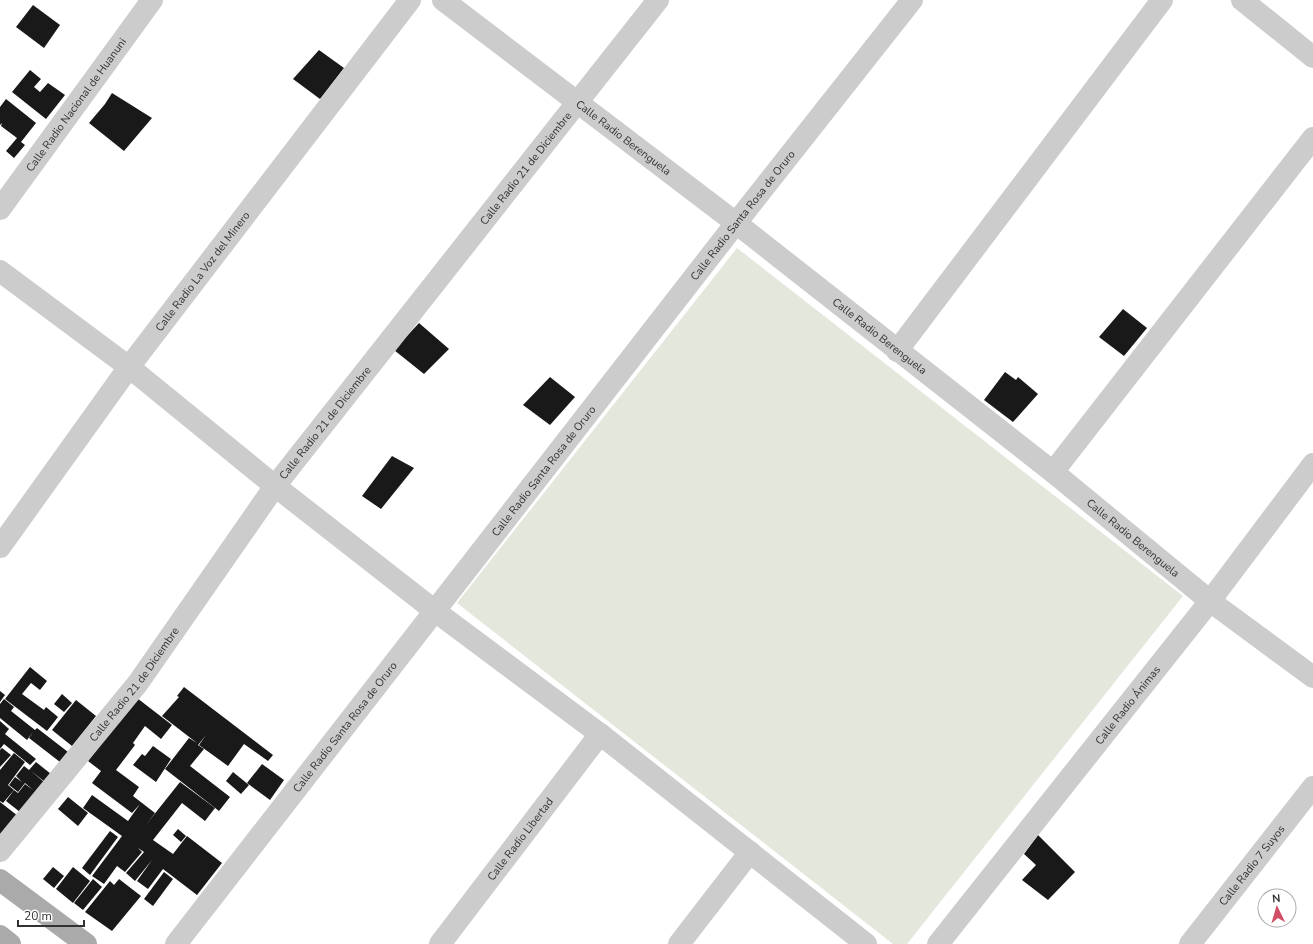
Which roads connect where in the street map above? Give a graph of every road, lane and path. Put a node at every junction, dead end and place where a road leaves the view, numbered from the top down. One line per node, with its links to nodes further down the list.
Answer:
1 (152, 0): 11 (street, Calle Radio Nacional de Huanuni)
2 (410, 0): 15 (street, Calle Radio La Voz del Minero)
3 (443, 0): 9 (street, Calle Radio Berenguela)
4 (658, 0): 9 (street, Calle Radio 21 de Diciembre)
5 (912, 0): 12 (street, Calle Radio Santa Rosa de Oruro)
6 (1162, 0): 14 (street)
7 (1242, 0): 8 (street)
8 (1313, 57)
9 (578, 102): 12 (street, Calle Radio Berenguela); 18 (street, Calle Radio 21 de Diciembre)
10 (1313, 138): 17 (street)
11 (0, 209)
12 (736, 223): 14 (street, Calle Radio Berenguela); 21 (street, Calle Radio Santa Rosa de Oruro)
13 (0, 271): 15 (street)
14 (897, 351): 17 (street, Calle Radio Berenguela)
15 (128, 367): 18 (street); 19 (street, Calle Radio La Voz del Minero)
16 (1313, 464): 20 (street, Calle Radio Ánimas)
17 (1053, 472): 20 (street, Calle Radio Berenguela)
18 (276, 486): 21 (street); 25 (street, Calle Radio 21 de Diciembre)
19 (0, 547)
20 (1210, 601): 22 (street, Calle Radio Berenguela); 33 (street, Calle Radio Ánimas)
21 (435, 611): 23 (street); 29 (street, Calle Radio Santa Rosa de Oruro)
22 (1313, 677)
23 (600, 734): 26 (street); 30 (street, Calle Radio Libertad)
24 (1313, 787): 34 (street, Calle Radio 7 Suyos)
25 (0, 851)
26 (750, 852): 31 (street); 32 (street)
27 (0, 880): 28 (main road)
28 (86, 944)
29 (176, 944)
30 (440, 944)
31 (679, 944)
32 (866, 944)
33 (938, 944)
34 (1190, 944)

